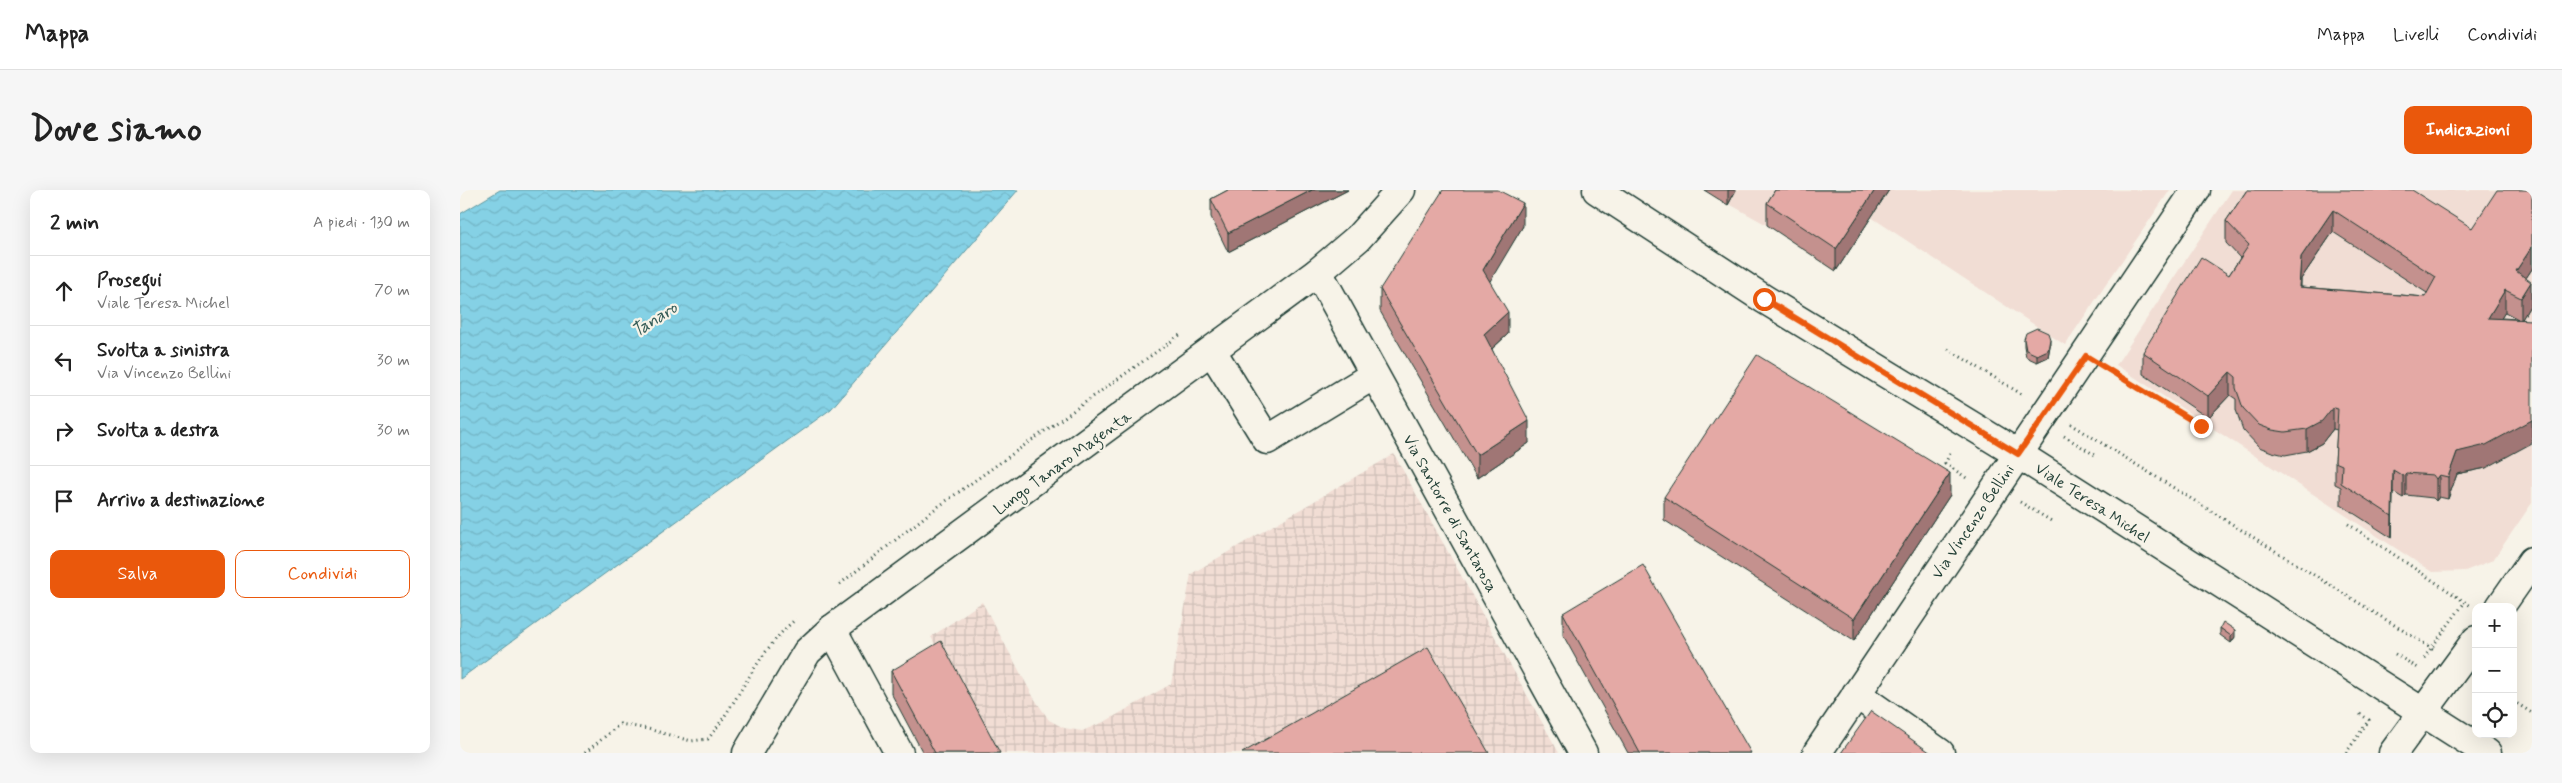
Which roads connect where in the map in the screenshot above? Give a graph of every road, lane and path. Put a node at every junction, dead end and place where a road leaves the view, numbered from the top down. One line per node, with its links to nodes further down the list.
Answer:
1 (1402, 190): 4 (street, Lungo Tanaro Magenta)
2 (1597, 190): 11 (street, Viale Teresa Michel)
3 (2196, 190): 7 (street, Via Vincenzo Bellini)
4 (1318, 272): 6 (street, Lungo Tanaro Magenta); 8 (street, Via Santorre di Santarosa)
5 (1948, 349): 9 (path)
6 (1212, 351): 8 (street); 17 (street, Lungo Tanaro Magenta)
7 (2086, 356): 9 (street, Via Vincenzo Bellini); 10 (path)
8 (1374, 375): 31 (street, Via Santorre di Santarosa)
9 (2048, 409): 11 (street, Via Vincenzo Bellini); 19 (path)
10 (2201, 426)
11 (2018, 454): 22 (street, Via Vincenzo Bellini); 24 (street, Viale Teresa Michel)
12 (2348, 524): 14 (path)
13 (2532, 561): 15 (street)
14 (2465, 602): 16 (path); 19 (path)
15 (2503, 603)
16 (2472, 606)
17 (832, 629): 29 (street, Lungo Tanaro Magenta); 30 (street)
18 (2472, 646): 21 (street)
19 (2431, 648): 20 (path); 21 (path)
20 (2395, 654)
21 (2458, 665): 24 (street)
22 (1856, 694): 32 (street, Via Vincenzo Bellini); 33 (street)
23 (2517, 703): 26 (path)
24 (2423, 711): 35 (street); 36 (street, Viale Teresa Michel)
25 (2357, 712): 34 (path)
26 (2532, 713)
27 (691, 741): 28 (path)
28 (585, 753)
29 (747, 753)
30 (899, 753)
31 (1583, 753)
32 (1817, 753)
33 (1940, 753)
34 (2346, 753)
35 (2393, 753)
36 (2486, 753)

